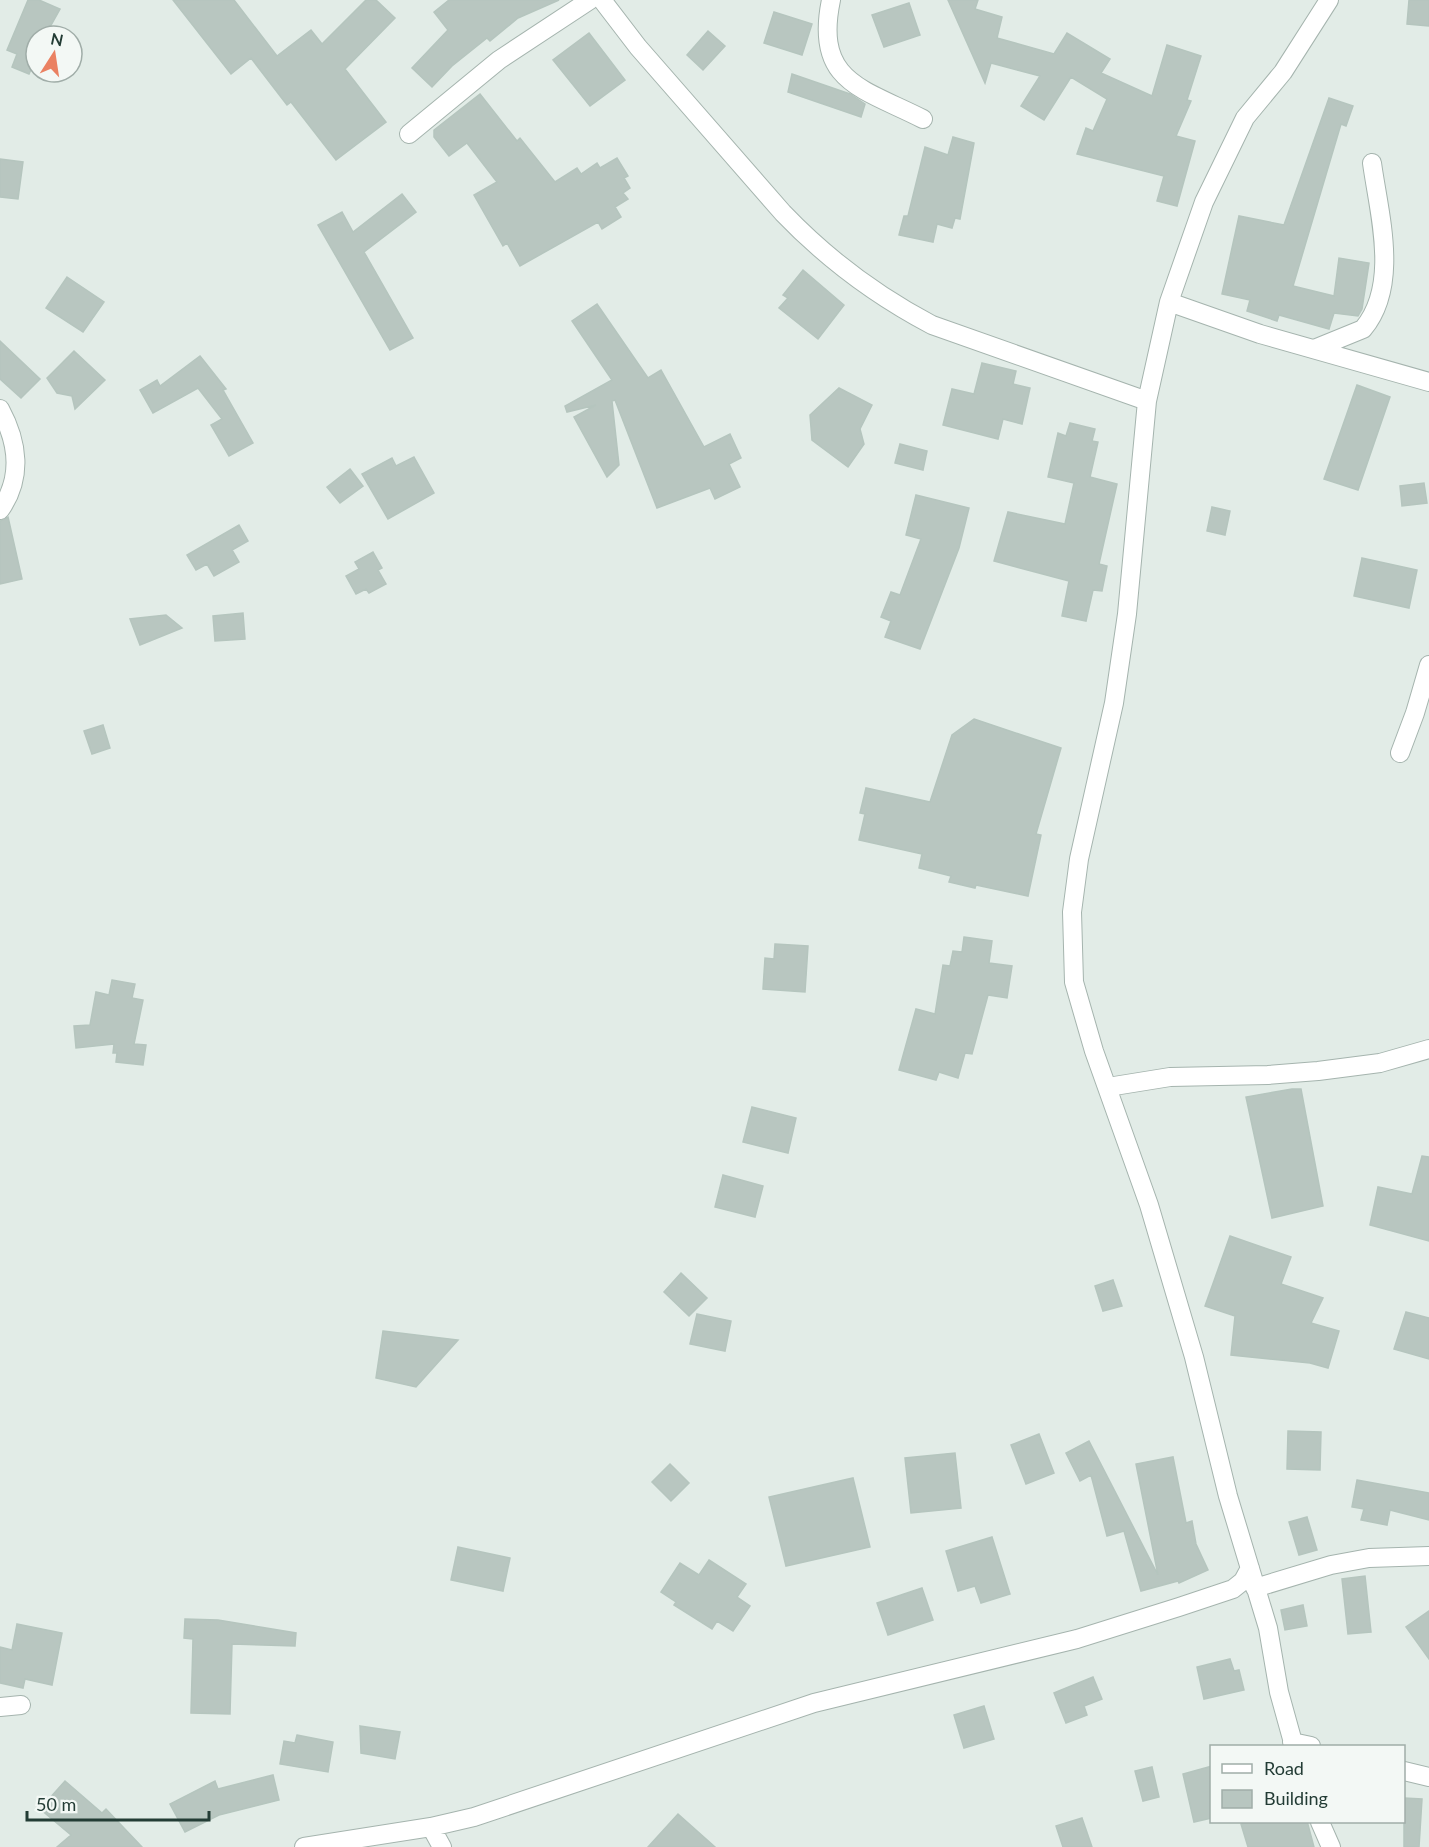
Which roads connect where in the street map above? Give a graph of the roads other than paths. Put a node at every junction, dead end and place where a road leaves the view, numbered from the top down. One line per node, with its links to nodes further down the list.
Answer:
1 (590, 0): 6 (street)
2 (602, 0): 11 (street)
3 (831, 0): 5 (street)
4 (1329, 0): 8 (street)
5 (923, 119)
6 (409, 134)
7 (1372, 163): 9 (street)
8 (1169, 302): 9 (street); 11 (street)
9 (1314, 349): 10 (street)
10 (1429, 382)
11 (1147, 401): 17 (street)
12 (0, 409): 13 (street)
13 (0, 510)
14 (1429, 665): 15 (street)
15 (1400, 753)
16 (1429, 1049): 17 (street)
17 (1108, 1087): 19 (street)
18 (1429, 1556): 20 (street)
19 (1250, 1569): 20 (street); 27 (street)
20 (1255, 1588): 23 (street)
21 (21, 1705): 22 (street)
22 (0, 1707)
23 (1293, 1744)
24 (1405, 1771): 25 (street)
25 (1429, 1778)
26 (1321, 1823): 30 (street)
27 (431, 1827): 28 (street); 29 (street)
28 (304, 1847)
29 (442, 1847)
30 (1331, 1847)

